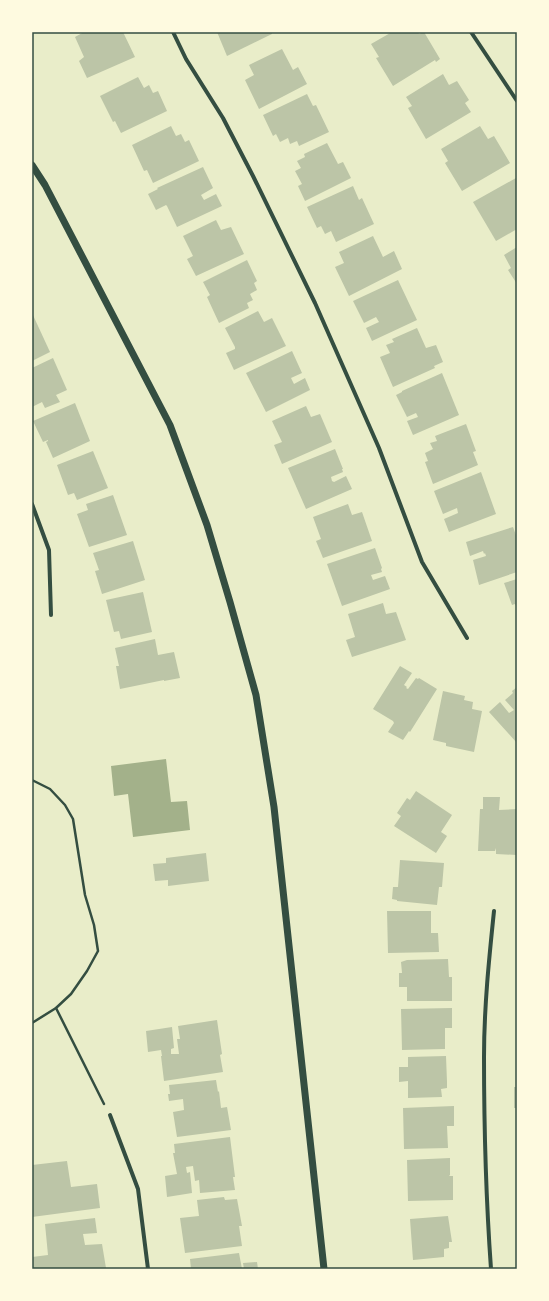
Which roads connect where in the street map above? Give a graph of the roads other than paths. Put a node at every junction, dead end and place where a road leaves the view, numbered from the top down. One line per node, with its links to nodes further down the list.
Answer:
1 (173, 32): 7 (street)
2 (470, 32): 3 (street)
3 (517, 101)
4 (32, 165): 11 (street)
5 (32, 504): 6 (street)
6 (51, 615)
7 (467, 638)
8 (494, 911): 12 (street)
9 (110, 1115): 10 (street)
10 (148, 1269)
11 (324, 1269)
12 (491, 1269)

